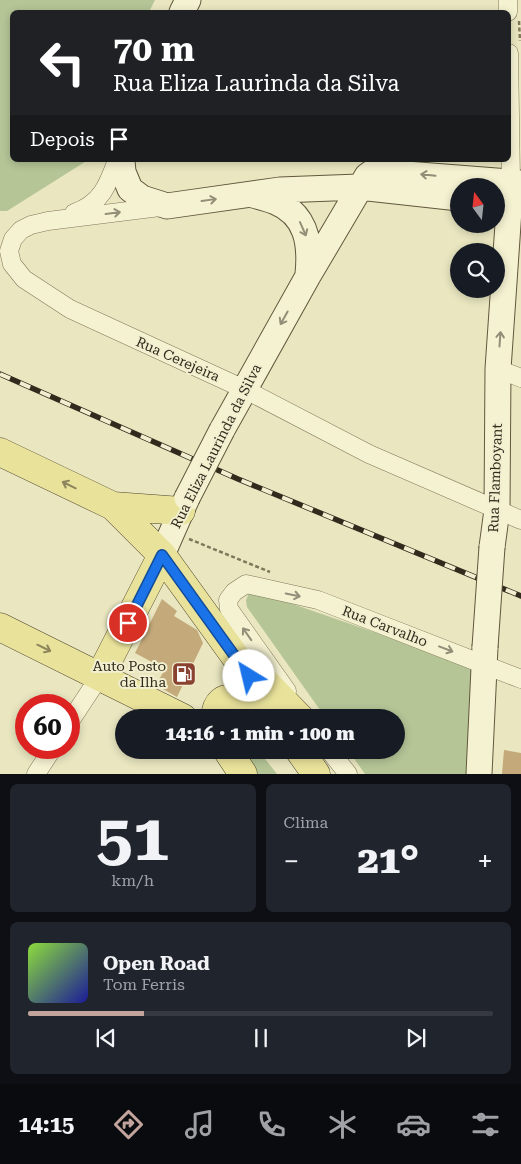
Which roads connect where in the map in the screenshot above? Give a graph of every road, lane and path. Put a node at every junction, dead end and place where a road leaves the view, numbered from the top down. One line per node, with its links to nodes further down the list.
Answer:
1 (508, 0): 2 (street)
2 (514, 16): 3 (path)
3 (520, 47)
4 (511, 148): 9 (street)
5 (116, 162): 12 (street, Rua Cerejeira)
6 (122, 162): 11 (main road)
7 (359, 187): 8 (main road); 9 (main road, one-way to 7); 10 (main road); 13 (main road, Rua Eliza Laurinda da Silva)
8 (251, 195): 11 (main road, one-way to 8); 13 (main road, Rua Eliza Laurinda da Silva, one-way to 13)
9 (512, 196): 14 (main road, Rua Flamboyant, one-way to 9)
10 (450, 197)
11 (167, 206): 12 (street, Rua Cerejeira, one-way to 11)
12 (48, 221): 16 (street, Rua Cerejeira)
13 (308, 276): 16 (main road, Rua Eliza Laurinda da Silva, one-way to 16)
14 (498, 369): 15 (street); 20 (main road, Rua Flamboyant)
15 (521, 378)
16 (244, 389): 18 (main road, Rua Eliza Laurinda da Silva, bridge); 20 (street, Rua Cerejeira)
17 (0, 452): 19 (main road, one-way to 17)
18 (184, 504): 19 (main road); 23 (main road, Rua Eliza Laurinda da Silva)
19 (113, 506): 23 (main road)
20 (496, 510): 21 (street, Rua Cerejeira); 26 (main road, Rua Flamboyant, bridge)
21 (521, 520)
22 (189, 539): 24 (path)
23 (162, 555): 27 (main road, Rua Eliza Laurinda da Silva); 33 (main road)
24 (272, 572)
25 (0, 627): 27 (main road, one-way to 27)
26 (485, 655): 28 (street, Rua Carvalho); 34 (street, Rua Carvalho, one-way to 26); 43 (main road, Rua Flamboyant)
27 (100, 676): 29 (street, Rua Eliza Laurinda da Silva); 30 (main road)
28 (521, 679)
29 (80, 706)
30 (165, 709)
31 (216, 709): 32 (main road)
32 (264, 709)
33 (280, 709)
34 (299, 709)
35 (46, 759): 39 (street)
36 (233, 759): 40 (main road)
37 (305, 759): 41 (main road)
38 (336, 759): 42 (street)
39 (36, 774)
40 (243, 774)
41 (316, 774)
42 (348, 774)
43 (479, 774)

